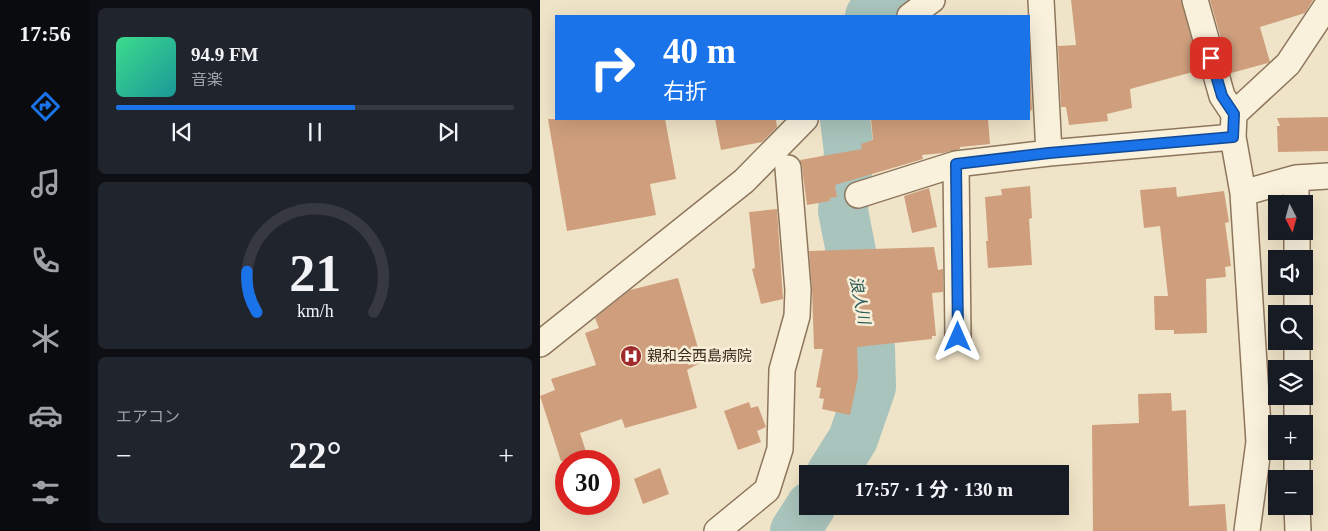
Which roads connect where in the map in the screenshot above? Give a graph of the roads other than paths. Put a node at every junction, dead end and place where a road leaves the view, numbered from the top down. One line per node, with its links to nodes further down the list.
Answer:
1 (932, 0): 5 (street)
2 (1041, 0): 8 (street)
3 (1195, 0): 7 (street)
4 (1328, 4): 7 (street)
5 (911, 15)
6 (804, 120): 17 (street)
7 (1233, 126): 8 (street); 13 (street)
8 (1049, 153): 9 (street)
9 (956, 164): 14 (street); 16 (street)
10 (788, 168): 20 (street)
11 (1328, 176): 12 (street)
12 (1296, 178): 13 (street); 15 (street)
13 (1243, 193): 19 (street)
14 (858, 195)
15 (1296, 195)
16 (958, 337)
17 (540, 344)
18 (1297, 515): 21 (street)
19 (1252, 530)
20 (717, 531)
21 (1298, 531)

